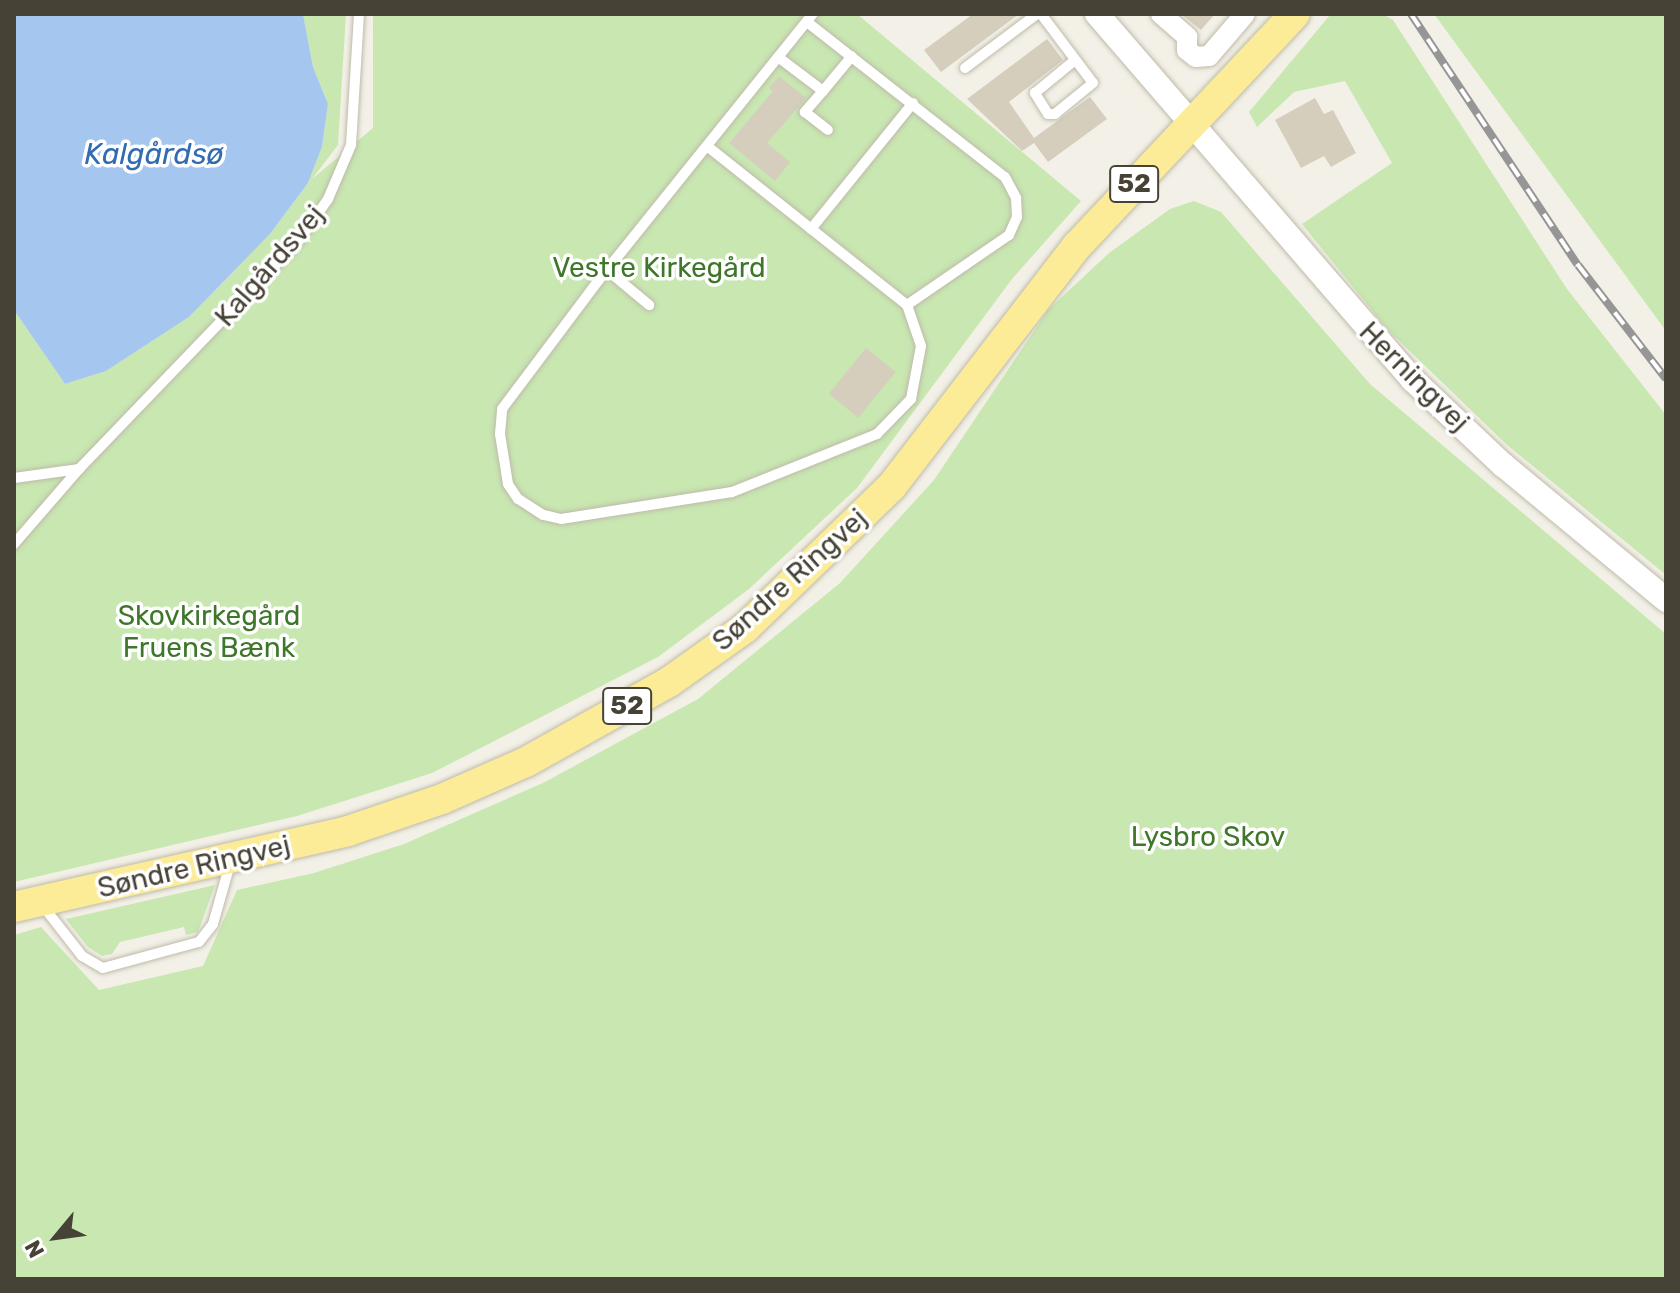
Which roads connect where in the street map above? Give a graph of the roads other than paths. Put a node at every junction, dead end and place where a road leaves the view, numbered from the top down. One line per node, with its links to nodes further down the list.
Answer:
1 (359, 14): 21 (lane, Kalgårdsvej)
2 (1039, 14): 10 (lane); 11 (lane)
3 (1097, 14): 14 (street, Herningvej)
4 (1161, 14): 5 (street)
5 (1245, 14)
6 (1295, 14): 14 (main road, Søndre Ringvej / 52)
7 (810, 18): 8 (lane); 9 (lane)
8 (852, 56): 12 (lane); 13 (lane)
9 (778, 57): 12 (lane); 16 (lane)
10 (1075, 60): 10 (lane)
11 (965, 68)
12 (823, 91): 15 (lane)
13 (913, 103): 17 (lane); 20 (lane)
14 (1192, 124): 24 (street, Herningvej); 25 (main road, Søndre Ringvej / 52)
15 (828, 130)
16 (707, 146): 17 (lane); 18 (lane)
17 (811, 229): 20 (lane)
18 (607, 270): 19 (lane); 20 (lane)
19 (649, 305)
20 (907, 305)
21 (79, 469): 22 (lane); 23 (lane, Kalgårdsvej)
22 (14, 478)
23 (14, 544)
24 (1666, 600)
25 (231, 860): 26 (main road, Søndre Ringvej / 52); 26 (lane)
26 (27, 904)

